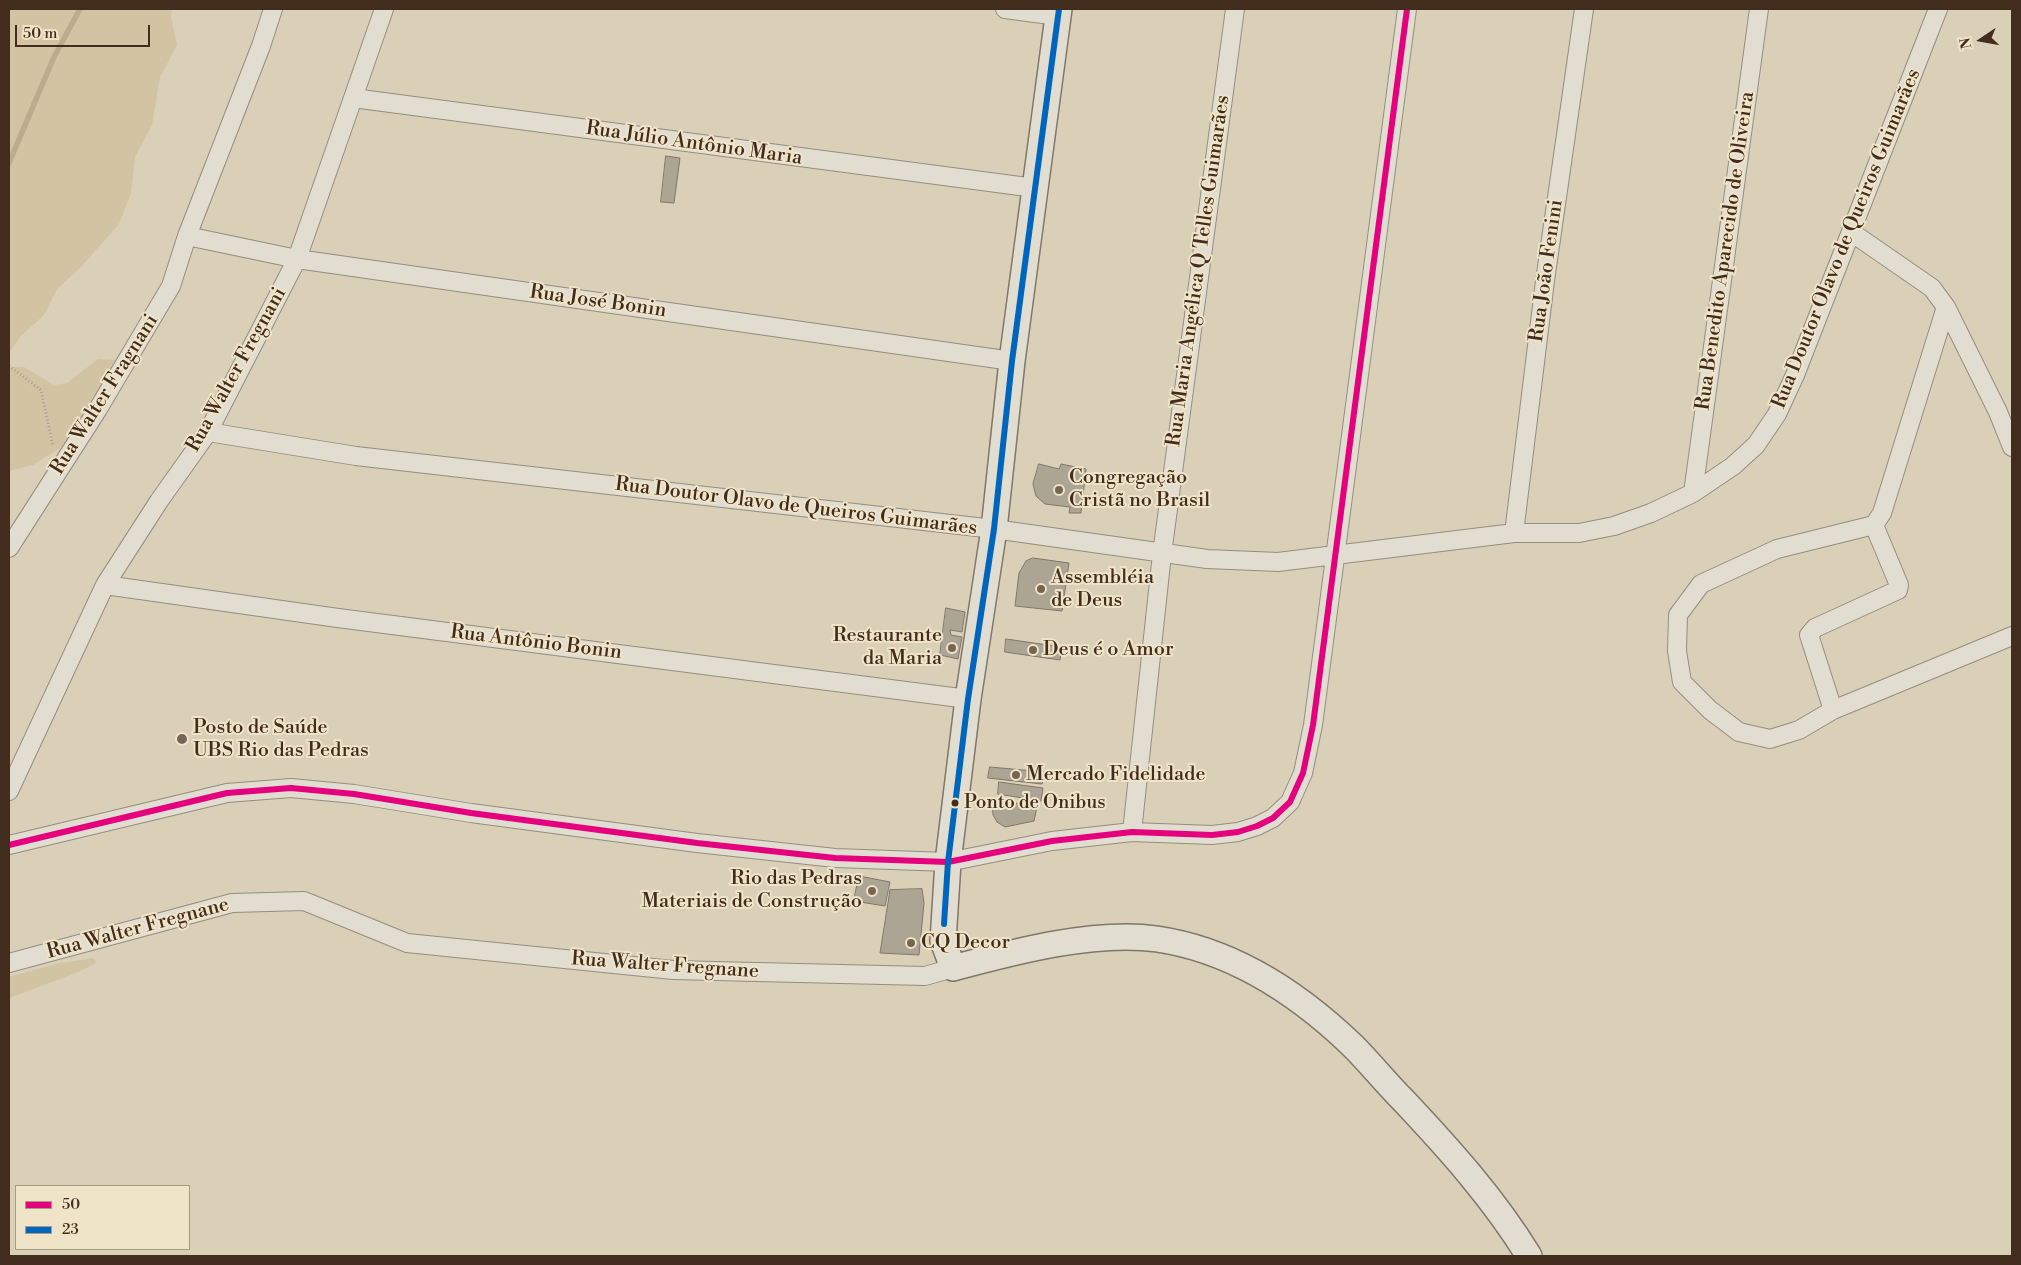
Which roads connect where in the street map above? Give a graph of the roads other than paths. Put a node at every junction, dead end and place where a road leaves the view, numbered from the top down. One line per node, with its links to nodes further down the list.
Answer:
1 (273, 9): 13 (street)
2 (384, 9): 10 (street, Rua Walter Fregnani)
3 (1005, 9): 9 (street)
4 (1234, 9): 24 (street, Rua Maria Angélica Q Telles Guimarães)
5 (1407, 9): 25 (street)
6 (1584, 9): 22 (street, Rua João Fenini)
7 (1758, 9): 19 (street, Rua Benedito Aparecido de Oliveira)
8 (1938, 9): 12 (street, Rua Doutor Olavo de Queiros Guimarães)
9 (1059, 12): 11 (street)
10 (353, 98): 11 (street, Rua Júlio Antônio Maria); 14 (street, Rua Walter Fregnani)
11 (1035, 188): 16 (street)
12 (1851, 232): 15 (street); 19 (street, Rua Doutor Olavo de Queiros Guimarães)
13 (187, 236): 14 (street, Rua José Bonin); 23 (street, Rua Walter Fragnani)
14 (297, 259): 16 (street, Rua José Bonin); 17 (street, Rua Walter Fregnani)
15 (1946, 307): 18 (street); 20 (street)
16 (1012, 361): 21 (street)
17 (208, 432): 21 (street, Rua Doutor Olavo de Queiros Guimarães); 26 (street, Rua Walter Fregnani)
18 (2012, 447)
19 (1693, 493): 22 (street, Rua Doutor Olavo de Queiros Guimarães)
20 (1874, 525): 29 (street); 29 (street)
21 (994, 530): 24 (street, Rua Doutor Olavo de Queiros Guimarães); 28 (street)
22 (1514, 533): 25 (street, Rua Doutor Olavo de Queiros Guimarães)
23 (9, 548)
24 (1162, 554): 25 (street, Rua Doutor Olavo de Queiros Guimarães); 31 (street, Rua Maria Angélica Q Telles Guimarães)
25 (1337, 556): 31 (street)
26 (105, 585): 28 (street, Rua Antônio Bonin); 30 (street, Rua Walter Fregnani)
27 (2012, 636): 29 (street)
28 (968, 699): 33 (street)
29 (1833, 710)
30 (9, 791)
31 (1132, 832): 33 (street)
32 (9, 845): 33 (street)
33 (948, 862): 35 (street)
34 (9, 963): 35 (street, Rua Walter Fregnane)
35 (952, 968): 36 (street, Rua Walter Fregnane)
36 (1529, 1256)

